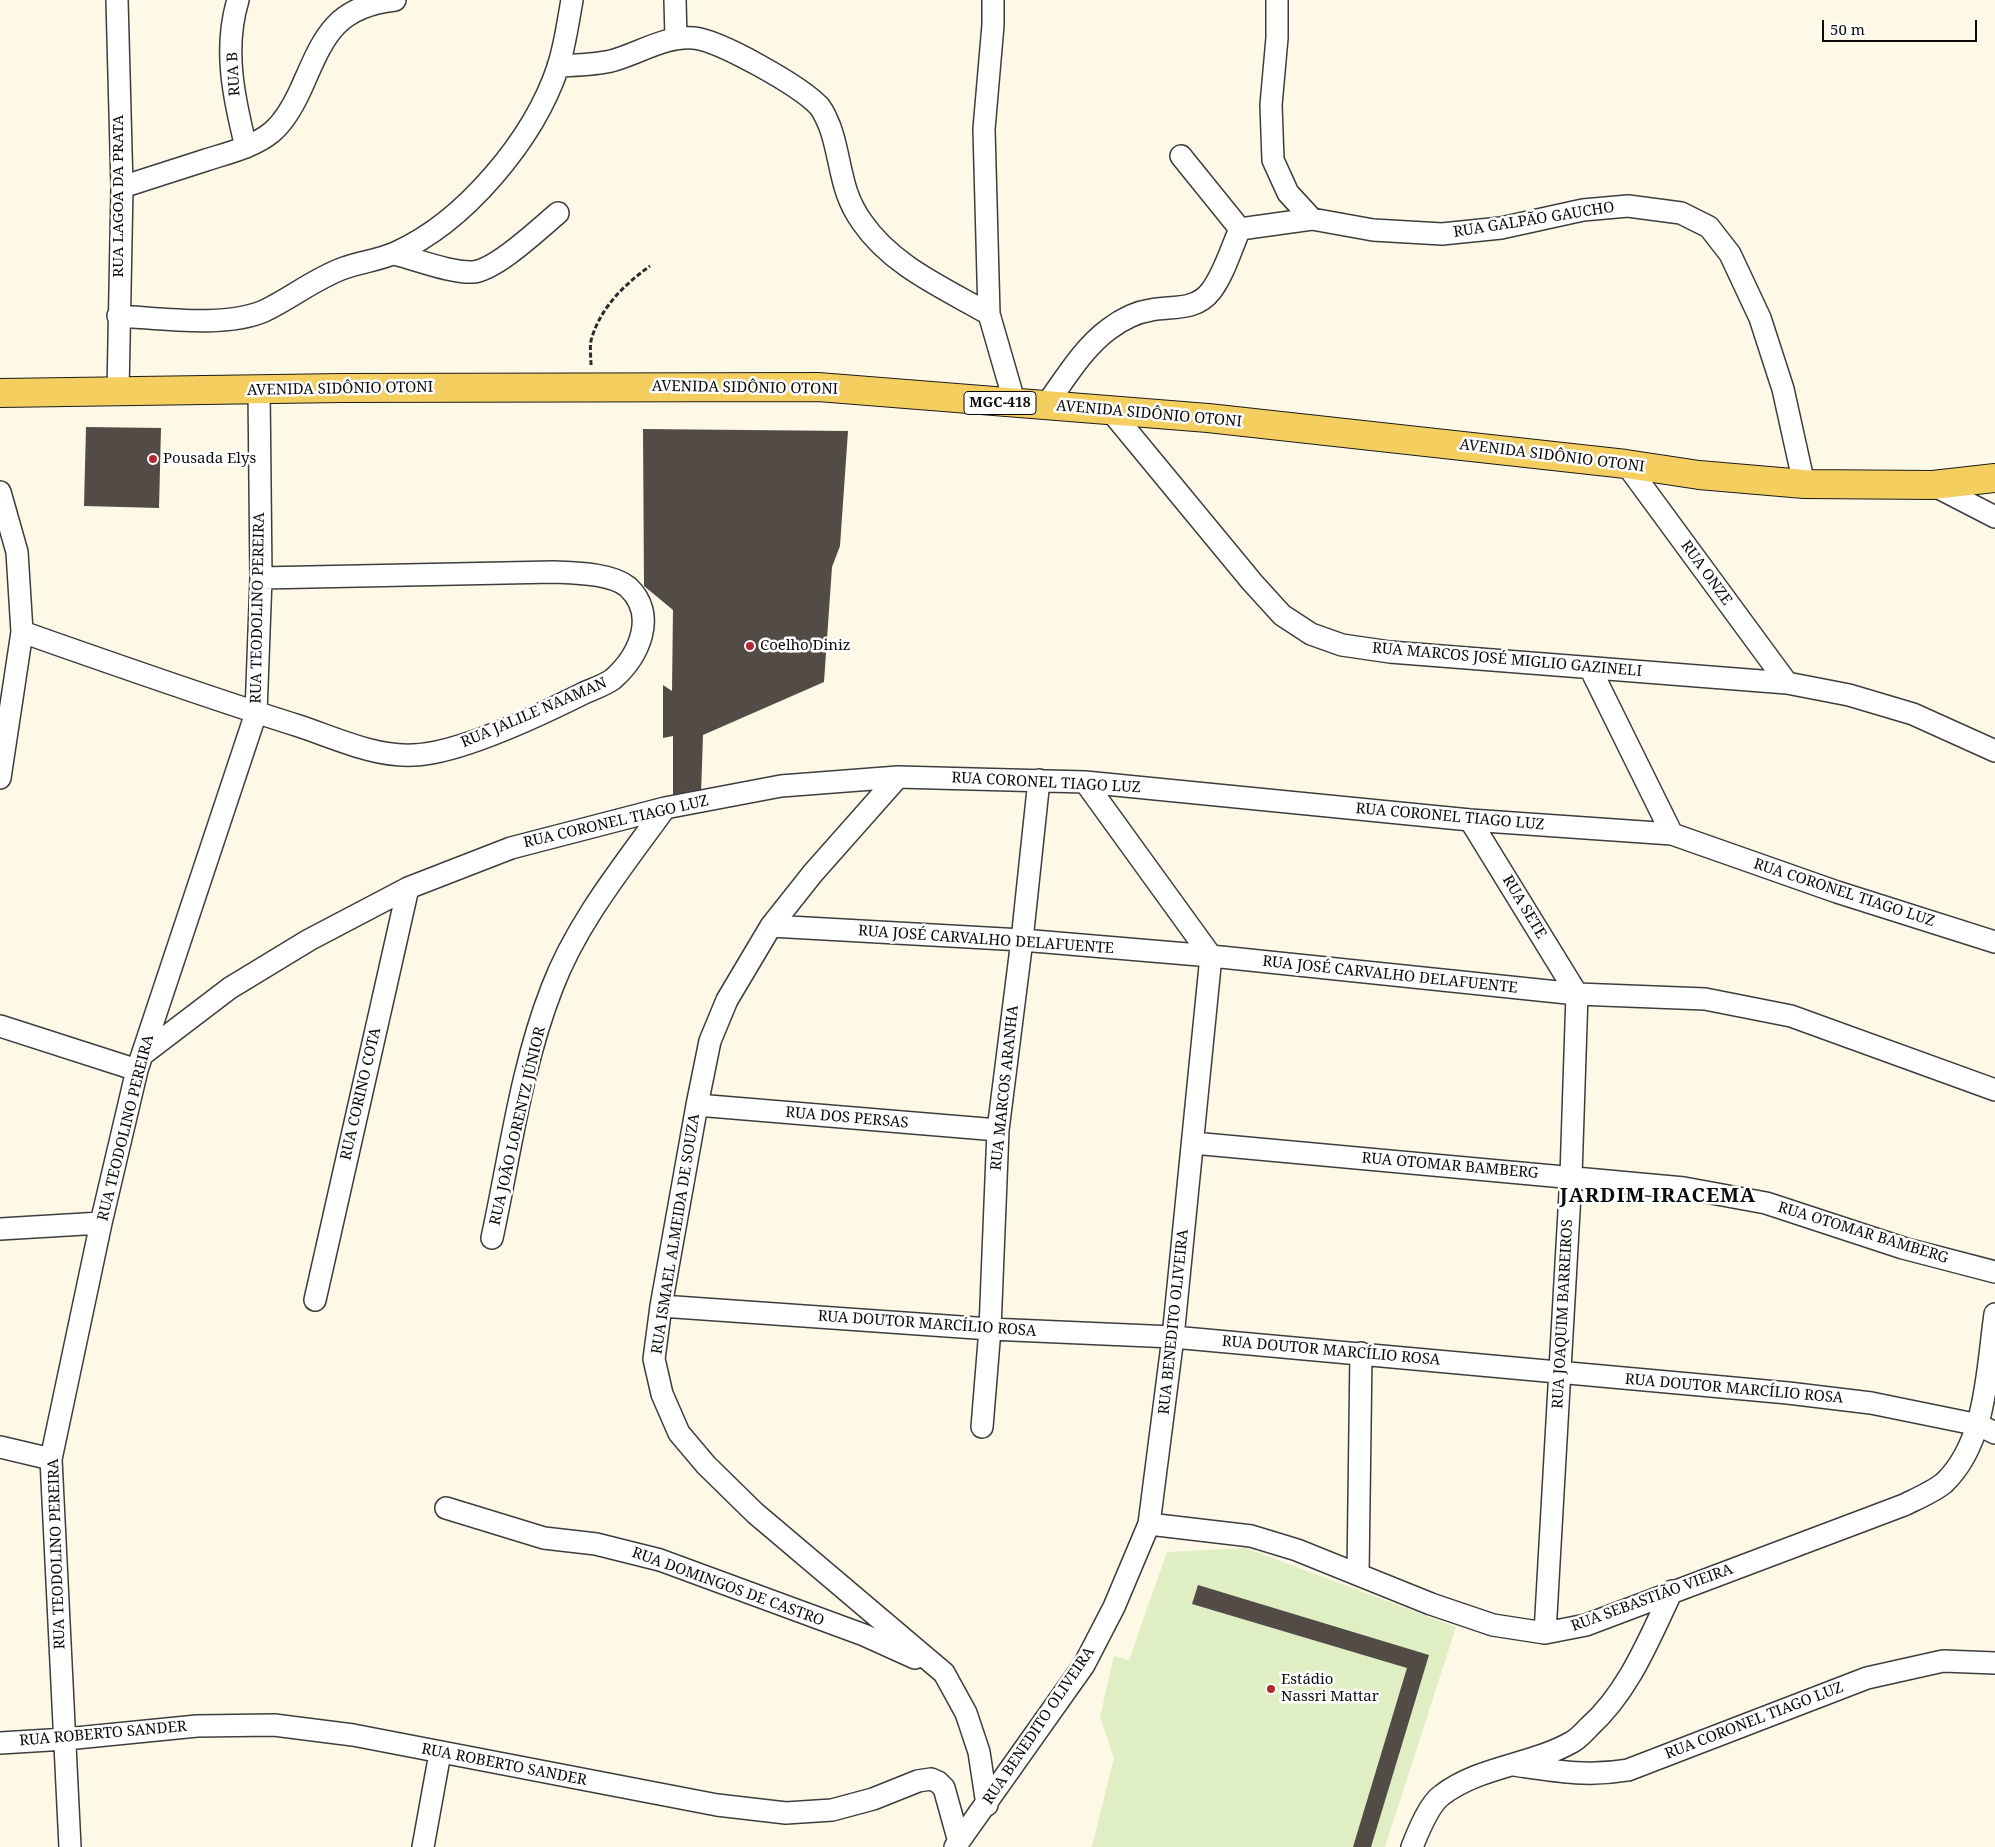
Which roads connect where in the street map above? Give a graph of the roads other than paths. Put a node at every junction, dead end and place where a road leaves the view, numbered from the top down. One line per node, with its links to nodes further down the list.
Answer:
1 (118, 0): 12 (street, RUA LAGOA DA PRATA)
2 (238, 0): 10 (street, RUA B)
3 (394, 0): 10 (street)
4 (572, 0): 9 (street)
5 (675, 0): 8 (street)
6 (993, 0): 17 (street)
7 (1276, 0): 14 (street)
8 (676, 38): 9 (street); 17 (street)
9 (558, 66): 16 (street)
10 (246, 147): 12 (street)
11 (1181, 156): 15 (street)
12 (122, 187): 18 (street, RUA LAGOA DA PRATA)
13 (558, 213): 16 (street)
14 (1312, 219): 15 (street, RUA GALPÃO GAUCHO); 27 (street, RUA GALPÃO GAUCHO)
15 (1240, 229): 23 (street)
16 (394, 254): 18 (street)
17 (989, 314): 22 (street)
18 (118, 316): 20 (street, RUA LAGOA DA PRATA)
19 (259, 390): 20 (main road, AVENIDA SIDÔNIO OTONI / MGC-418); 22 (main road, AVENIDA SIDÔNIO OTONI / MGC-418); 31 (street, RUA TEODOLINO PEREIRA)
20 (118, 392): 21 (main road, AVENIDA SIDÔNIO OTONI / MGC-418)
21 (0, 393)
22 (1014, 404): 23 (main road, AVENIDA SIDÔNIO OTONI / MGC-418)
23 (1046, 405): 24 (main road, AVENIDA SIDÔNIO OTONI / MGC-418)
24 (1110, 410): 25 (main road, AVENIDA SIDÔNIO OTONI / MGC-418); 33 (street, RUA MARCOS JOSÉ MIGLIO GAZINELI)
25 (1626, 464): 27 (main road, AVENIDA SIDÔNIO OTONI / MGC-418); 34 (street, RUA ONZE)
26 (1995, 478): 28 (main road, AVENIDA SIDÔNIO OTONI / MGC-418)
27 (1804, 484): 28 (main road, AVENIDA SIDÔNIO OTONI / MGC-418)
28 (1933, 485): 30 (street)
29 (0, 492): 32 (street)
30 (1995, 517)
31 (260, 578): 35 (street, RUA TEODOLINO PEREIRA); 35 (street, RUA JALILE NAAMAN)
32 (22, 632): 35 (street, RUA JALILE NAAMAN); 38 (street)
33 (1590, 668): 34 (street, RUA MARCOS JOSÉ MIGLIO GAZINELI); 43 (street)
34 (1787, 683): 36 (street, RUA MARCOS JOSÉ MIGLIO GAZINELI)
35 (256, 712): 51 (street, RUA TEODOLINO PEREIRA)
36 (1995, 751)
37 (898, 777): 39 (street, RUA CORONEL TIAGO LUZ); 41 (street, RUA CORONEL TIAGO LUZ); 45 (street, RUA ISMAEL ALMEIDA DE SOUZA)
38 (0, 778)
39 (1039, 780): 40 (street, RUA CORONEL TIAGO LUZ); 46 (street, RUA MARCOS ARANHA)
40 (1085, 782): 42 (street, RUA CORONEL TIAGO LUZ); 48 (street)
41 (665, 808): 44 (street, RUA CORONEL TIAGO LUZ); 59 (street, RUA JOÃO LORENTZ JÚNIOR)
42 (1470, 820): 43 (street, RUA CORONEL TIAGO LUZ); 49 (street, RUA SETE)
43 (1672, 834): 47 (street, RUA CORONEL TIAGO LUZ)
44 (408, 888): 51 (street, RUA CORONEL TIAGO LUZ); 61 (street, RUA CORINO COTA)
45 (771, 926): 46 (street, RUA JOSÉ CARVALHO DELAFUENTE); 53 (street, RUA ISMAEL ALMEIDA DE SOUZA)
46 (1022, 940): 48 (street, RUA JOSÉ CARVALHO DELAFUENTE); 54 (street, RUA MARCOS ARANHA)
47 (1995, 942)
48 (1211, 956): 49 (street, RUA JOSÉ CARVALHO DELAFUENTE); 55 (street, RUA BENEDITO OLIVEIRA)
49 (1577, 994): 52 (street, RUA JOSÉ CARVALHO DELAFUENTE); 56 (street, RUA JOAQUIM BARREIROS)
50 (0, 1026): 51 (street)
51 (139, 1062): 57 (street, RUA TEODOLINO PEREIRA)
52 (1995, 1090)
53 (697, 1105): 54 (street, RUA DOS PERSAS); 62 (street, RUA ISMAEL ALMEIDA DE SOUZA)
54 (998, 1130): 64 (street, RUA MARCOS ARANHA)
55 (1193, 1143): 56 (street, RUA OTOMAR BAMBERG); 65 (street, RUA BENEDITO OLIVEIRA)
56 (1571, 1176): 60 (street, RUA OTOMAR BAMBERG); 67 (street, RUA JOAQUIM BARREIROS)
57 (101, 1223): 58 (street); 71 (street, RUA TEODOLINO PEREIRA)
58 (0, 1229)
59 (492, 1238)
60 (1995, 1272)
61 (315, 1300)
62 (661, 1306): 64 (street, RUA DOUTOR MARCÍLIO ROSA); 78 (street, RUA ISMAEL ALMEIDA DE SOUZA)
63 (1995, 1314): 69 (street, RUA SEBASTIÃO VIEIRA)
64 (990, 1330): 65 (street, RUA DOUTOR MARCÍLIO ROSA); 68 (street, RUA MARCOS ARANHA)
65 (1173, 1337): 66 (street, RUA DOUTOR MARCÍLIO ROSA); 73 (street, RUA BENEDITO OLIVEIRA)
66 (1361, 1353): 67 (street, RUA DOUTOR MARCÍLIO ROSA); 74 (street)
67 (1560, 1373): 69 (street, RUA DOUTOR MARCÍLIO ROSA); 76 (street, RUA JOAQUIM BARREIROS)
68 (982, 1427)
69 (1987, 1429): 75 (street, RUA SEBASTIÃO VIEIRA)
70 (0, 1447): 71 (street)
71 (51, 1459): 79 (street, RUA TEODOLINO PEREIRA)
72 (446, 1508): 78 (street, RUA DOMINGOS DE CASTRO)
73 (1149, 1524): 74 (street, RUA SEBASTIÃO VIEIRA); 83 (street, RUA BENEDITO OLIVEIRA)
74 (1358, 1574): 76 (street, RUA SEBASTIÃO VIEIRA)
75 (1672, 1591): 76 (street, RUA SEBASTIÃO VIEIRA); 82 (street)
76 (1545, 1633)
77 (1995, 1663): 82 (street, RUA CORONEL TIAGO LUZ)
78 (944, 1673): 83 (street, RUA ISMAEL ALMEIDA DE SOUZA)
79 (66, 1739): 80 (street, RUA ROBERTO SANDER); 81 (street, RUA ROBERTO SANDER); 85 (street, RUA TEODOLINO PEREIRA)
80 (0, 1743)
81 (440, 1753): 84 (street, RUA ROBERTO SANDER); 86 (street)
82 (1514, 1765): 87 (street)
83 (987, 1805): 84 (street, RUA BENEDITO OLIVEIRA)
84 (957, 1845)
85 (70, 1847)
86 (423, 1847)
87 (1412, 1847)

